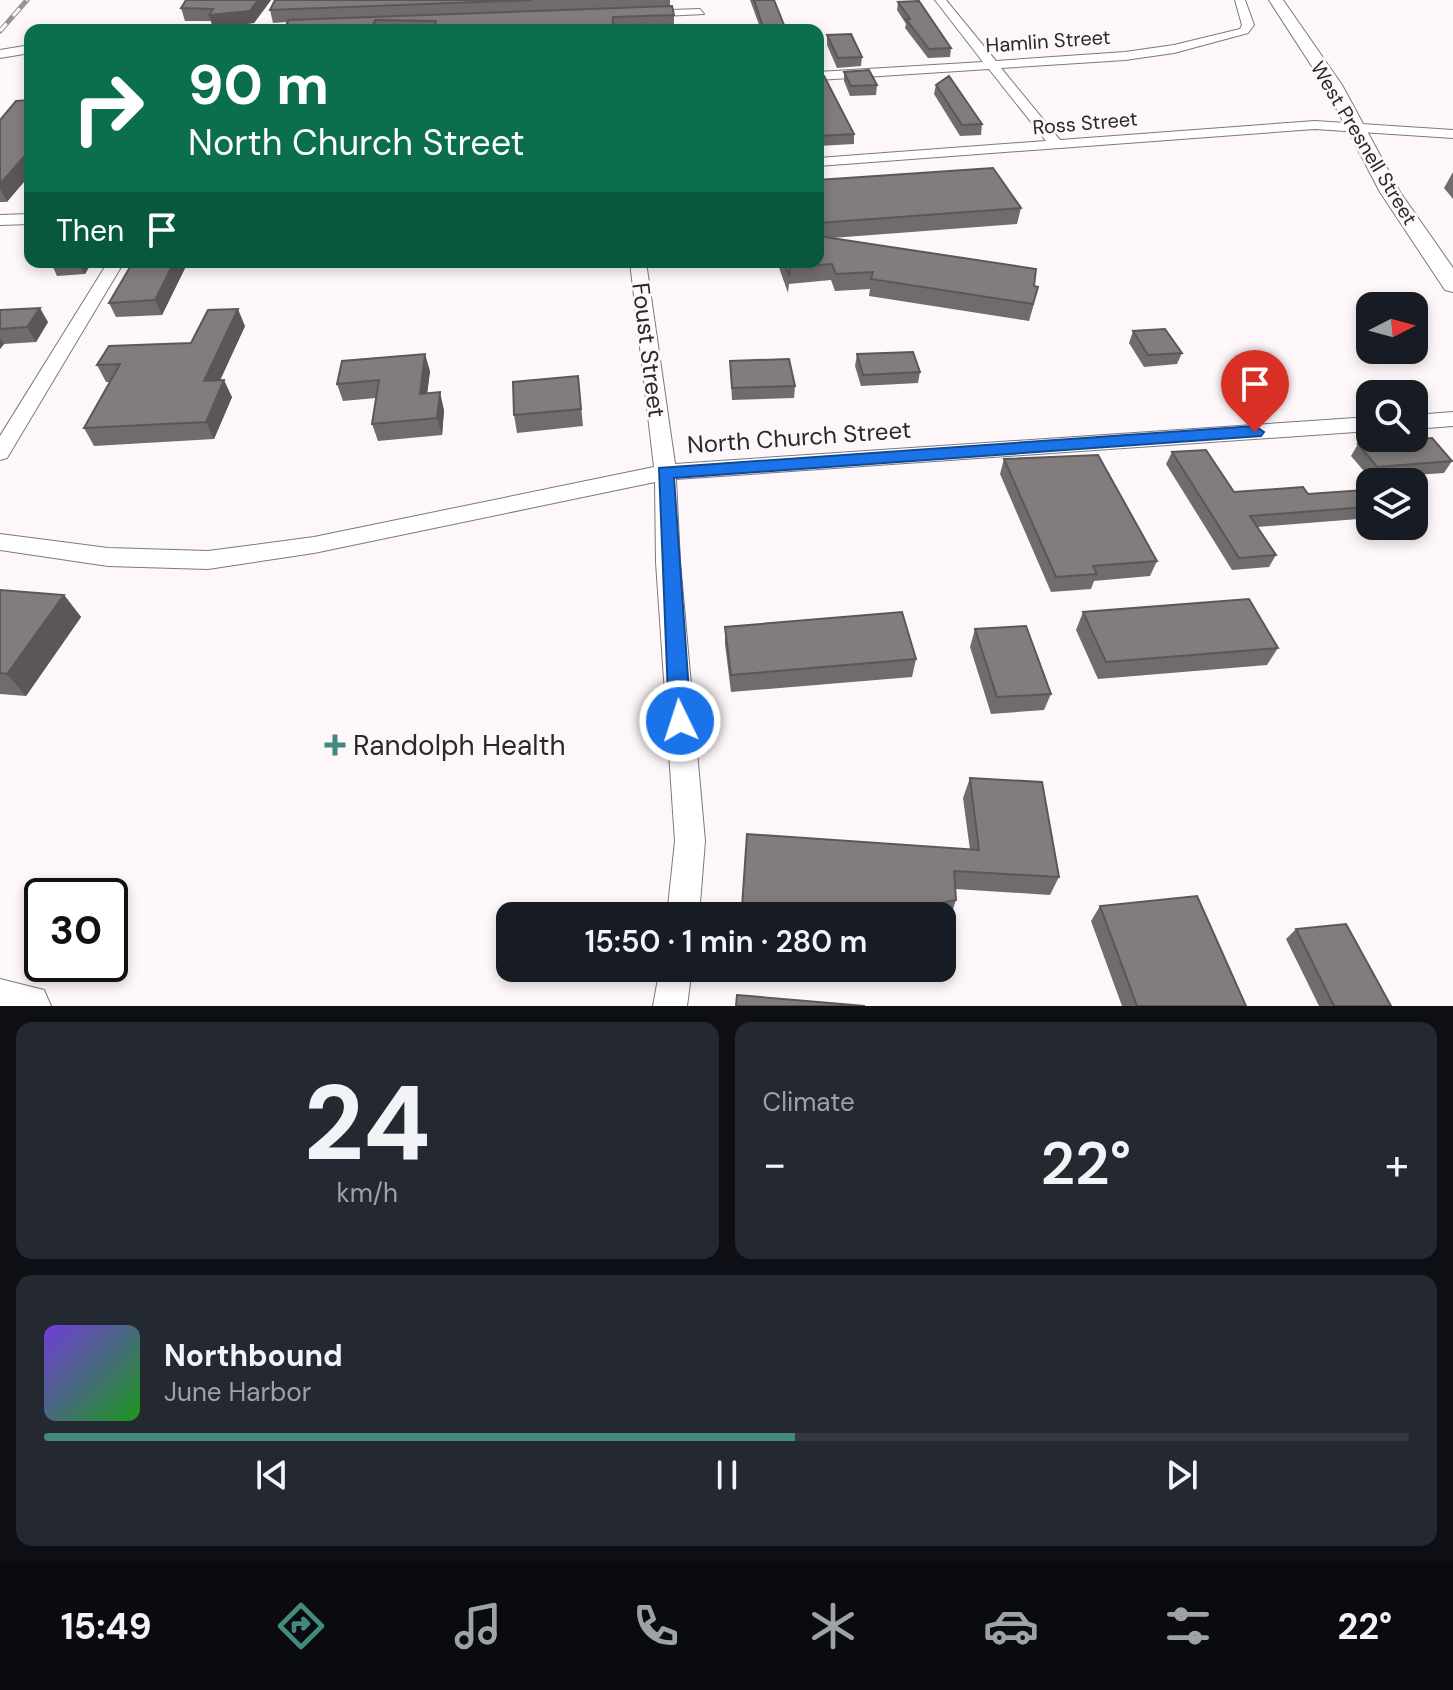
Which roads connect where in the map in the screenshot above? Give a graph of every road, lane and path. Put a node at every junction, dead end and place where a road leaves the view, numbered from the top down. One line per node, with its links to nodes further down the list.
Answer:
1 (940, 0): 8 (street)
2 (1240, 0): 8 (street, Hamlin Street)
3 (1276, 0): 10 (main road, West Presnell Street)
4 (700, 11): 5 (street)
5 (626, 14)
6 (24, 50): 7 (street)
7 (0, 54)
8 (993, 65): 9 (street, Hamlin Street); 12 (street)
9 (824, 76)
10 (1355, 125): 11 (street, Ross Street); 12 (street, Ross Street); 18 (main road, West Presnell Street)
11 (1453, 134)
12 (1058, 146): 13 (street, Ross Street)
13 (824, 162)
14 (24, 219): 15 (street)
15 (0, 220)
16 (112, 268): 22 (street)
17 (639, 268): 23 (street, Foust Street)
18 (1453, 285)
19 (1453, 419): 20 (street)
20 (1428, 421)
21 (1356, 425): 23 (street, North Church Street)
22 (0, 453)
23 (665, 472): 24 (street, North Church Street); 25 (street, Foust Street)
24 (0, 542)
25 (684, 902)
26 (674, 982): 29 (street)
27 (0, 1001): 28 (main road)
28 (28, 1006)
29 (670, 1006)

